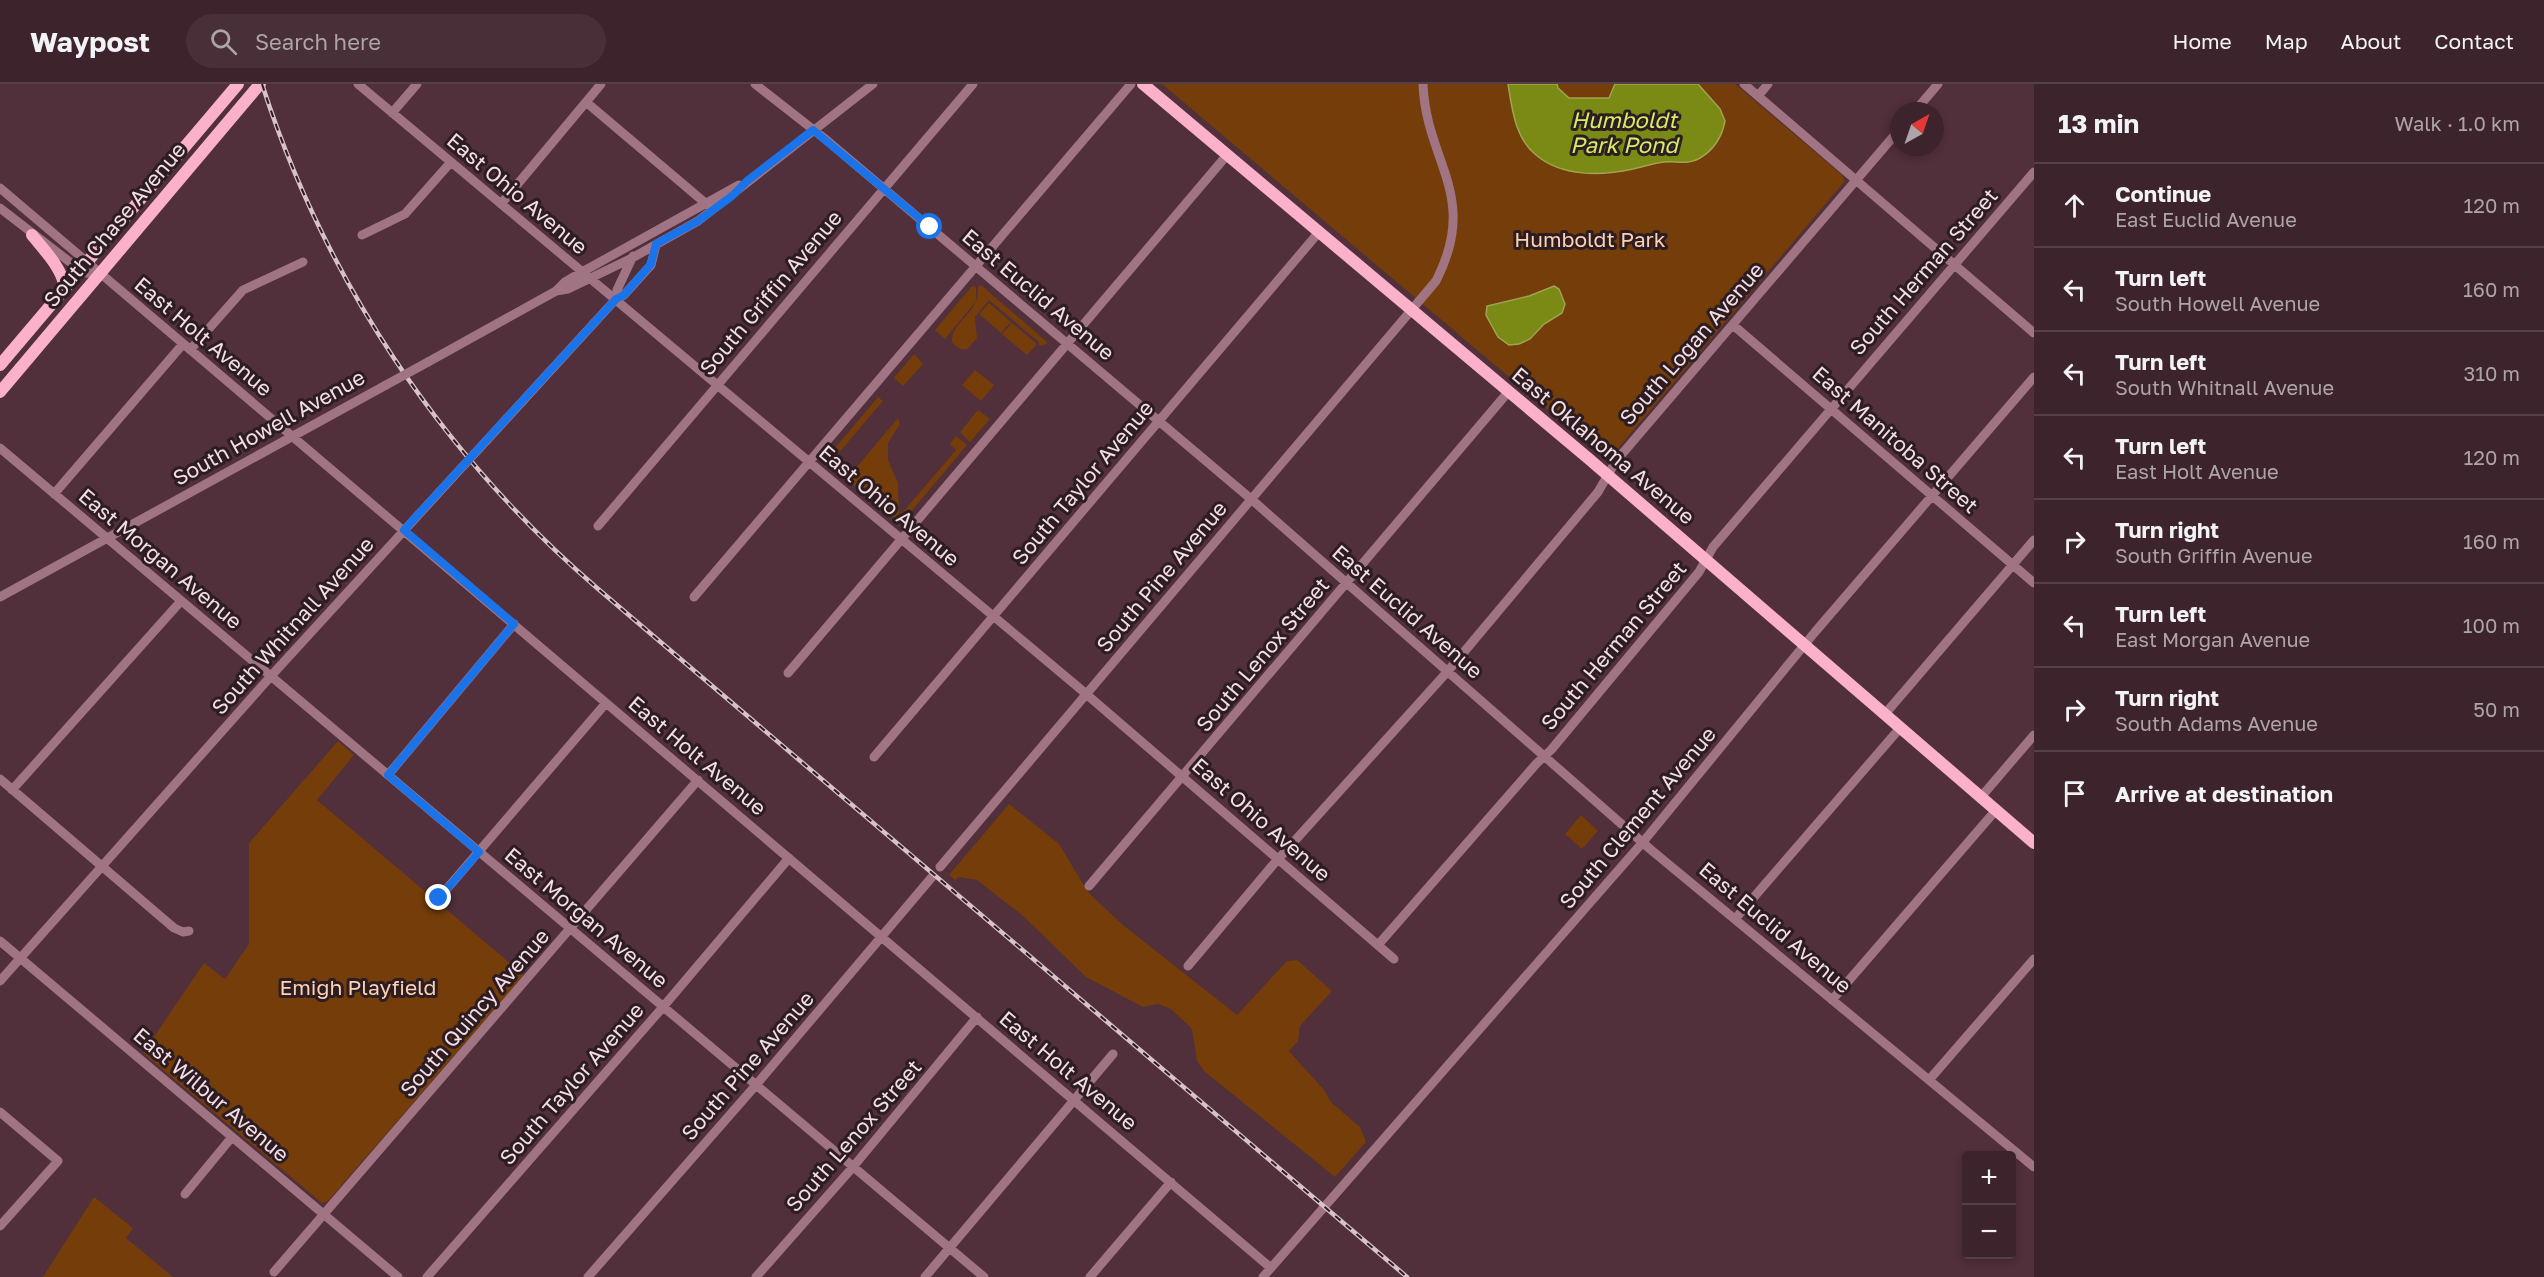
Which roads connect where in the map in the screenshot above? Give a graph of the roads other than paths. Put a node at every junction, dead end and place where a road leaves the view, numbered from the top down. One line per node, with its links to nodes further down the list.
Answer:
1 (238, 84): 15 (main road, South Chase Avenue)
2 (260, 84): 17 (main road, South Chase Avenue)
3 (358, 84): 20 (street, East Ohio Avenue)
4 (417, 84): 20 (street)
5 (601, 84): 18 (street)
6 (755, 84): 21 (street, East Euclid Avenue)
7 (873, 84): 21 (street, South Howell Avenue)
8 (973, 84): 30 (street, South Griffin Avenue)
9 (1131, 84): 43 (street)
10 (1143, 84): 23 (main road, East Oklahoma Avenue)
11 (1423, 84): 48 (street, South Pine Avenue)
12 (1744, 84): 16 (street)
13 (1768, 84): 16 (street)
14 (1938, 84): 19 (street)
15 (229, 94): 17 (main road); 25 (main road, South Chase Avenue)
16 (1758, 96): 28 (street)
17 (244, 102): 27 (main road, South Chase Avenue)
18 (586, 102): 31 (street); 32 (street)
19 (1923, 102)
20 (392, 113): 24 (street, East Ohio Avenue)
21 (813, 130): 30 (street, East Euclid Avenue); 32 (street, South Howell Avenue)
22 (1890, 140): 28 (street, South Logan Avenue)
23 (1227, 155): 34 (main road, East Oklahoma Avenue); 51 (street)
24 (451, 162): 31 (street, East Ohio Avenue); 35 (street)
25 (165, 169): 27 (main road); 42 (main road, South Chase Avenue)
26 (2034, 172): 41 (street, South Herman Street)
27 (178, 180): 44 (main road, South Chase Avenue)
28 (1856, 180): 41 (street); 49 (street, South Logan Avenue)
29 (0, 189): 42 (street)
30 (884, 189): 43 (street, East Euclid Avenue); 55 (street, South Griffin Avenue)
31 (501, 204): 45 (street, East Ohio Avenue)
32 (710, 207): 37 (street, South Howell Avenue); 38 (street, South Howell Avenue)
33 (0, 208): 36 (street)
34 (1319, 232): 48 (main road, East Oklahoma Avenue); 59 (street, South Taylor Avenue)
35 (362, 234)
36 (32, 235): 42 (street); 46 (main road)
37 (639, 240): 39 (street, South Whitnall Avenue); 45 (street, South Howell Avenue)
38 (656, 244): 39 (street, South Howell Avenue); 47 (street, South Whitnall Avenue)
39 (632, 258): 45 (street, South Howell Avenue); 47 (street, South Whitnall Avenue)
40 (303, 262): 52 (street)
41 (1954, 265): 50 (street); 58 (street, South Herman Street)
42 (82, 266): 44 (street); 46 (main road, South Chase Avenue)
43 (975, 266): 51 (street, East Euclid Avenue); 62 (street)
44 (99, 273): 52 (street, East Holt Avenue); 57 (main road, South Chase Avenue)
45 (586, 275): 47 (street, East Ohio Avenue); 60 (street, South Howell Avenue, bridge)
46 (65, 287): 53 (main road, South Chase Avenue)
47 (616, 299): 55 (street, East Ohio Avenue); 68 (street, South Whitnall Avenue, bridge)
48 (1412, 310): 56 (main road, East Oklahoma Avenue); 66 (street, South Pine Avenue)
49 (1733, 325): 58 (street, East Manitoba Street); 63 (street, South Logan Avenue)
50 (2034, 333)
51 (1067, 344): 59 (street, East Euclid Avenue); 70 (street)
52 (186, 347): 60 (street, East Holt Avenue); 64 (street)
53 (0, 365)
54 (2034, 377): 65 (street, South Clement Avenue)
55 (717, 384): 62 (street, East Ohio Avenue); 67 (street, South Griffin Avenue)
56 (1509, 391): 63 (main road, East Oklahoma Avenue); 75 (street, South Lenox Street)
57 (0, 392)
58 (1831, 409): 65 (street, East Manitoba Street); 72 (street, South Herman Street)
59 (1159, 421): 66 (street, East Euclid Avenue); 79 (street, South Taylor Avenue)
60 (293, 436): 68 (street, East Holt Avenue); 69 (street, South Howell Avenue)
61 (0, 448): 64 (street, East Morgan Avenue)
62 (810, 462): 70 (street, East Ohio Avenue); 77 (street)
63 (1607, 475): 72 (main road, East Oklahoma Avenue); 82 (street, South Logan Avenue)
64 (54, 494): 69 (street, East Morgan Avenue)
65 (1932, 496): 73 (street, East Manitoba Street); 81 (street, South Clement Avenue)
66 (1251, 499): 75 (street, East Euclid Avenue); 85 (street, South Pine Avenue)
67 (598, 526)
68 (404, 530): 80 (street, East Holt Avenue); 84 (street, South Whitnall Avenue)
69 (107, 538): 76 (street, South Howell Avenue); 78 (street, East Morgan Avenue)
70 (902, 539): 79 (street, East Ohio Avenue); 83 (street)
71 (2034, 540): 73 (street)
72 (1706, 560): 81 (main road, East Oklahoma Avenue); 90 (street, South Herman Street)
73 (2013, 565): 74 (street, East Manitoba Street); 87 (street)
74 (2034, 583)
75 (1347, 584): 82 (street, East Euclid Avenue); 93 (street, South Lenox Street)
76 (0, 597)
77 (694, 597)
78 (181, 601): 84 (street, East Morgan Avenue); 96 (street)
79 (993, 616): 85 (street, East Ohio Avenue); 91 (street, South Taylor Avenue)
80 (514, 624): 86 (street, East Holt Avenue); 92 (street)
81 (1805, 646): 87 (main road, East Oklahoma Avenue); 99 (street, South Clement Avenue)
82 (1448, 671): 90 (street, East Euclid Avenue); 103 (street, South Logan Avenue)
83 (788, 673)
84 (270, 676): 92 (street, East Morgan Avenue); 104 (street, South Whitnall Avenue)
85 (1087, 694): 93 (street, East Ohio Avenue); 105 (street, South Pine Avenue)
86 (606, 703): 95 (street, East Holt Avenue); 101 (street)
87 (1885, 714): 88 (main road, East Oklahoma Avenue)
88 (1900, 728): 97 (main road, East Oklahoma Avenue); 109 (street)
89 (2034, 735): 97 (street)
90 (1544, 756): 99 (street, East Euclid Avenue); 114 (street, South Herman Street)
91 (874, 757)
92 (388, 775): 101 (street, East Morgan Avenue)
93 (1183, 777): 103 (street, East Ohio Avenue); 107 (street, South Lenox Street)
94 (0, 779): 96 (street)
95 (698, 780): 102 (street, East Holt Avenue); 110 (street, South Quincy Avenue)
96 (12, 790): 104 (street)
97 (1981, 797): 98 (main road, East Oklahoma Avenue)
98 (1996, 810): 100 (main road, East Oklahoma Avenue); 120 (street)
99 (1643, 842): 109 (street, East Euclid Avenue); 136 (street, South Clement Avenue)
100 (2034, 843)
101 (479, 852): 108 (street); 110 (street, East Morgan Avenue)
102 (789, 858): 112 (street, East Holt Avenue); 121 (street, South Taylor Avenue)
103 (1278, 859): 114 (street, East Ohio Avenue); 118 (street, South Logan Avenue)
104 (102, 866): 111 (street); 115 (street, South Whitnall Avenue)
105 (940, 867)
106 (932, 877): 112 (street, South Pine Avenue)
107 (1089, 886)
108 (439, 898)
109 (1735, 919): 120 (street, East Euclid Avenue)
110 (571, 929): 121 (street, East Morgan Avenue); 133 (street, South Quincy Avenue)
111 (189, 931)
112 (882, 936): 122 (street, East Holt Avenue); 125 (street, South Pine Avenue)
113 (0, 941): 115 (street, East Wilbur Avenue)
114 (1378, 945): 116 (street, East Ohio Avenue)
115 (20, 958): 119 (street, South Whitnall Avenue); 128 (street, East Wilbur Avenue)
116 (1394, 959)
117 (2034, 959): 124 (street)
118 (1188, 966)
119 (0, 981)
120 (1832, 1000): 124 (street, East Euclid Avenue)
121 (663, 1007): 125 (street, East Morgan Avenue); 139 (street, South Taylor Avenue)
122 (977, 1017): 126 (street, East Holt Avenue); 129 (street, South Lenox Street)
123 (1113, 1054): 126 (street)
124 (1929, 1080): 130 (street, East Euclid Avenue)
125 (756, 1085): 129 (street, East Morgan Avenue); 140 (street, South Pine Avenue)
126 (1074, 1100): 131 (street, East Holt Avenue); 135 (street)
127 (0, 1112): 134 (street)
128 (232, 1137): 132 (street); 133 (street, East Wilbur Avenue)
129 (853, 1167): 135 (street, East Morgan Avenue); 141 (street, South Lenox Street)
130 (2034, 1167)
131 (1171, 1182): 136 (street, East Holt Avenue); 144 (street)
132 (185, 1194)
133 (325, 1214): 137 (street, South Quincy Avenue); 138 (street, East Wilbur Avenue)
134 (0, 1226)
135 (950, 1248): 142 (street); 143 (street, East Morgan Avenue)
136 (1271, 1268): 145 (street, South Clement Avenue)
137 (274, 1272)
138 (398, 1277)
139 (427, 1277)
140 (588, 1277)
141 (756, 1277)
142 (926, 1277)
143 (984, 1277)
144 (1090, 1277)
145 (1263, 1277)

